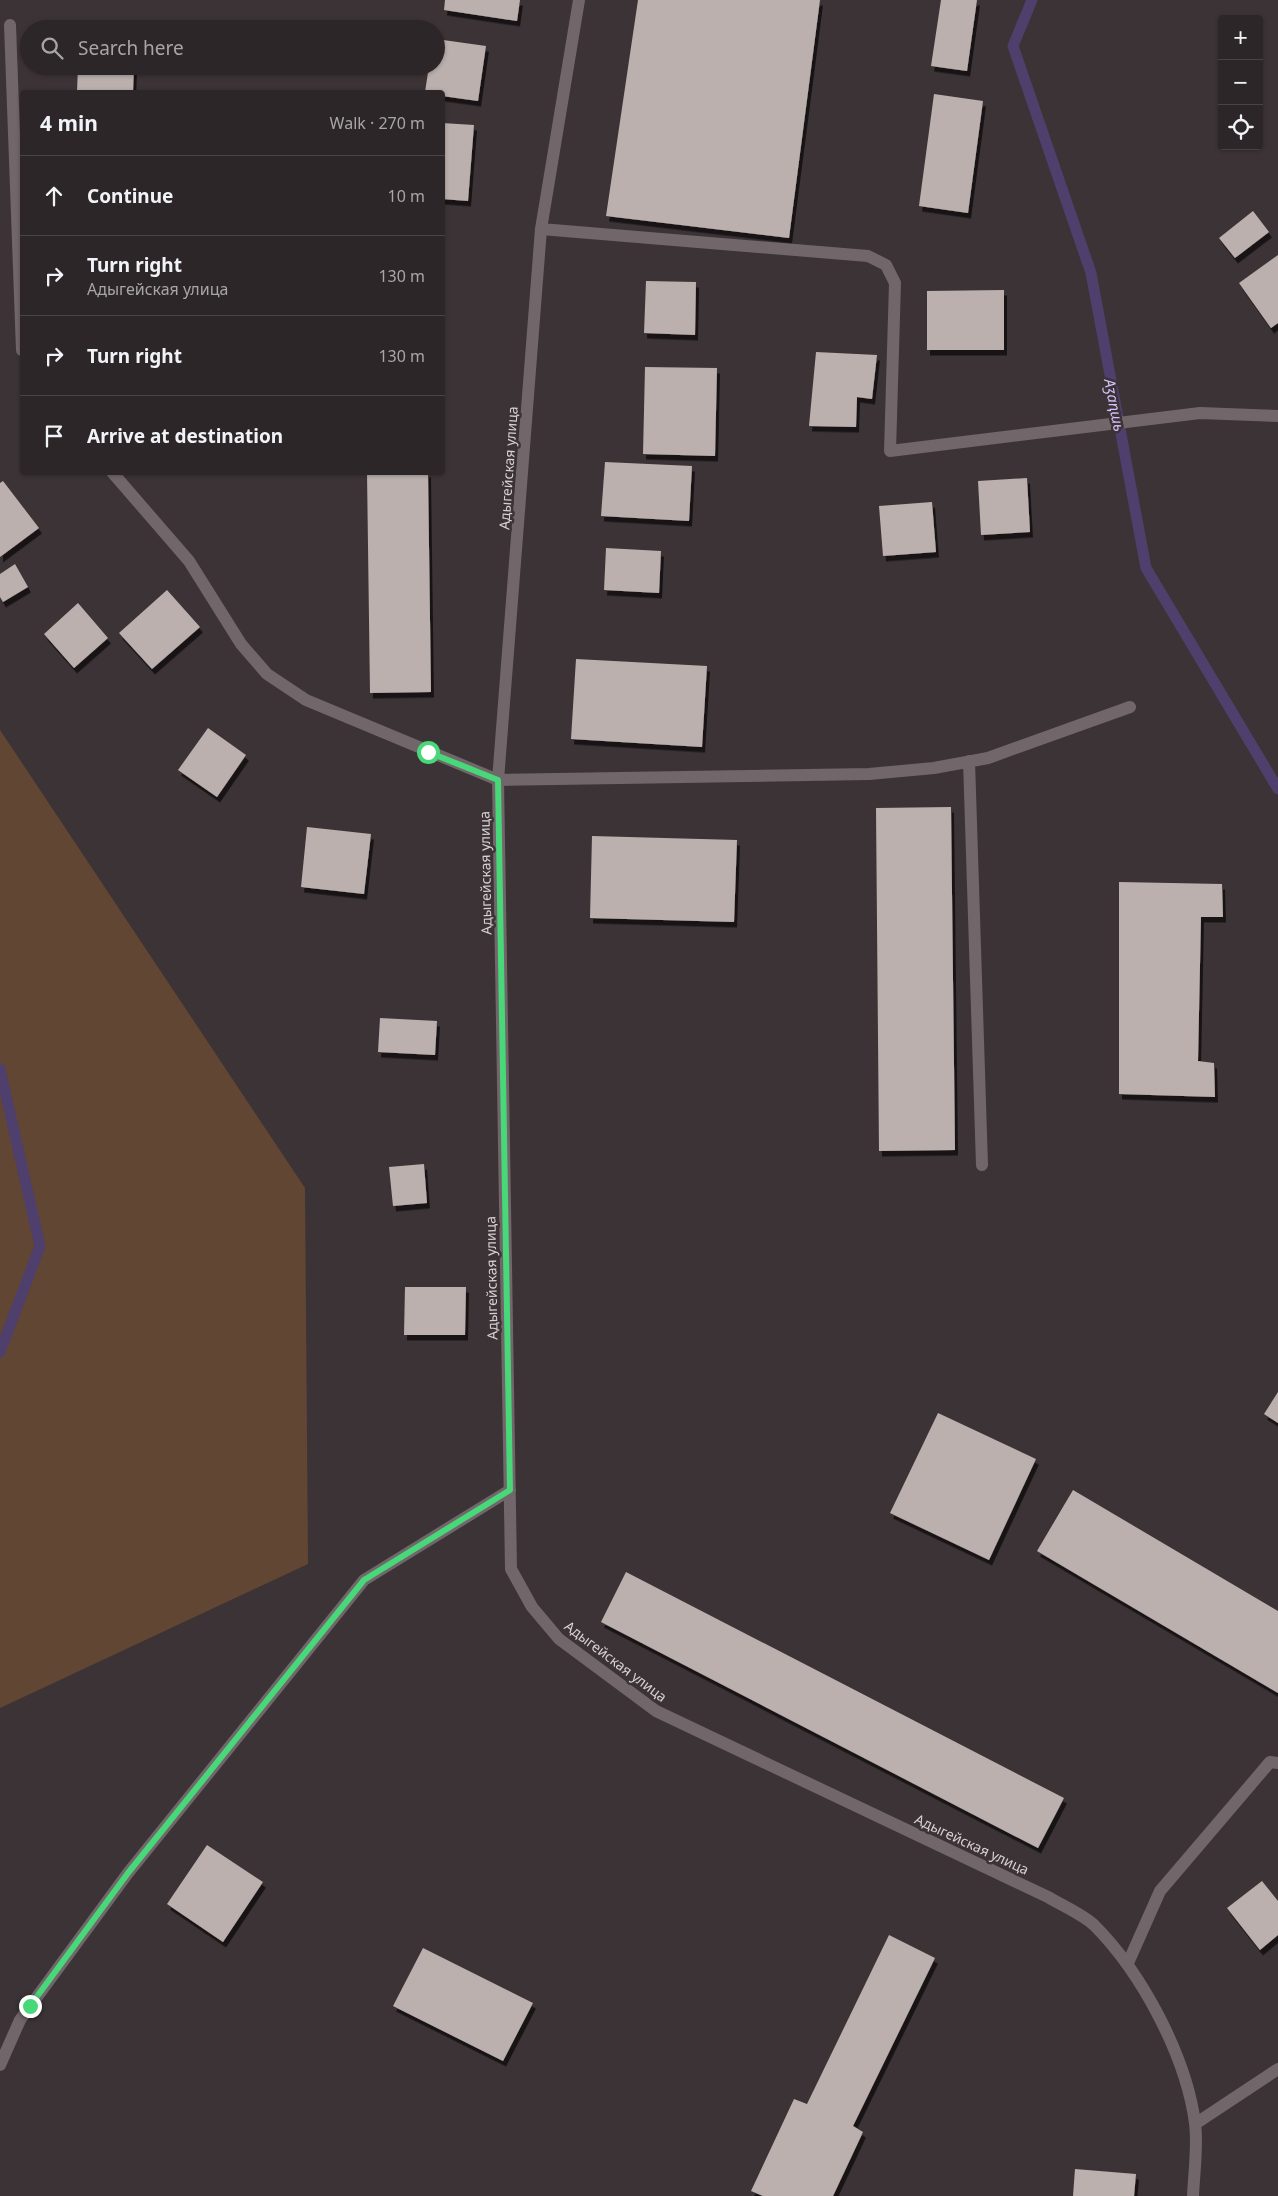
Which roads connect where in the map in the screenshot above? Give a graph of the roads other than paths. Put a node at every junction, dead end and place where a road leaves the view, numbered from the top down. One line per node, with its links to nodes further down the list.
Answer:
1 (579, 0): 3 (street, Адыгейская улица)
2 (10, 25): 4 (street)
3 (541, 229): 5 (street); 9 (street, Адыгейская улица)
4 (20, 296)
5 (1278, 416)
6 (115, 475): 9 (street)
7 (1130, 707): 8 (street)
8 (969, 761): 9 (street); 10 (street)
9 (498, 780): 11 (street, Адыгейская улица)
10 (982, 1165)
11 (510, 1490): 13 (street, Адыгейская улица); 14 (street)
12 (1278, 1763): 13 (street)
13 (1128, 1963): 16 (street, Адыгейская улица)
14 (0, 2065)
15 (1278, 2069): 16 (street)
16 (1195, 2124): 17 (street, Адыгейская улица)
17 (1193, 2196)

